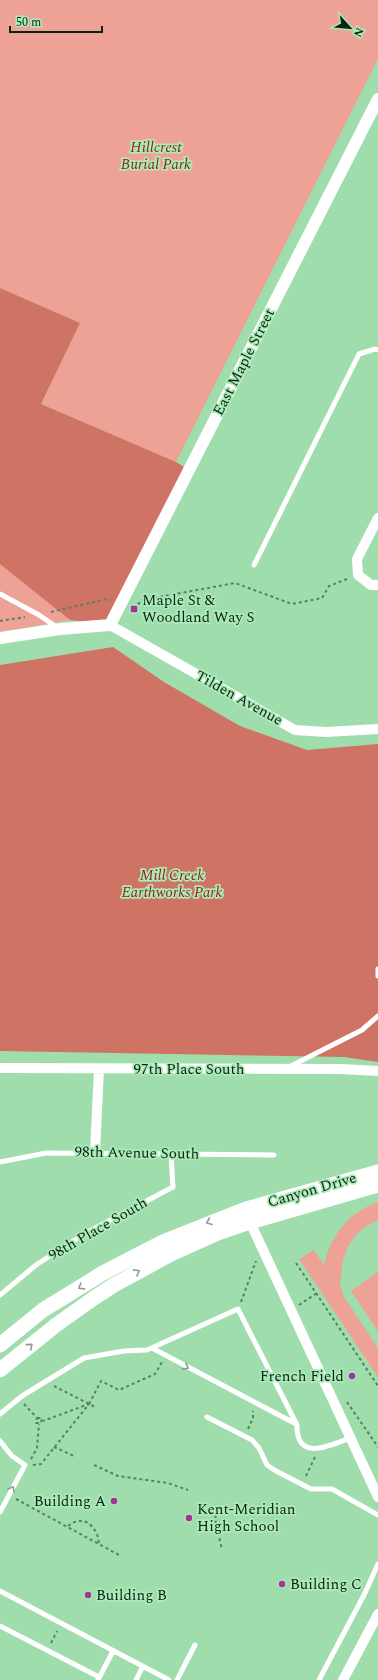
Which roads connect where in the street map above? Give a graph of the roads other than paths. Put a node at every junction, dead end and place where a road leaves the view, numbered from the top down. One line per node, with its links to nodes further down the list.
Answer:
1 (378, 99): 9 (street, East Maple Street)
2 (378, 350): 4 (lane)
3 (378, 518): 5 (street)
4 (254, 565)
5 (378, 585)
6 (0, 594): 7 (lane)
7 (8, 599): 8 (lane); 10 (lane)
8 (0, 600)
9 (110, 625): 10 (street); 12 (street, Tilden Avenue)
10 (60, 629): 11 (street)
11 (0, 638)
12 (378, 729)
13 (378, 969): 14 (lane)
14 (378, 976)
15 (378, 1016): 17 (lane)
16 (0, 1068): 18 (street, 97th Place South)
17 (286, 1068): 18 (street, 97th Place South); 19 (street, 97th Place South)
18 (99, 1069): 20 (street)
19 (378, 1071)
20 (95, 1152): 21 (lane, 98th Avenue South); 23 (lane, 98th Avenue South)
21 (171, 1154): 22 (lane, 98th Avenue South); 27 (lane, 98th Place South)
22 (274, 1155)
23 (0, 1162)
24 (378, 1172): 26 (main road, Canyon Drive)
25 (378, 1185): 26 (main road, Canyon Drive)
26 (248, 1215): 28 (main road, one-way to 28); 30 (main road, one-way to 26); 34 (street)
27 (0, 1295)
28 (4, 1339)
29 (152, 1348): 31 (lane); 33 (lane, one-way to 33); 33 (lane)
30 (0, 1370)
31 (0, 1414)
32 (207, 1417): 38 (lane)
33 (297, 1425): 34 (lane)
34 (350, 1438): 36 (street)
35 (0, 1441): 37 (lane, one-way to 35)
36 (378, 1498)
37 (0, 1512)
38 (378, 1514)
39 (378, 1564): 50 (lane)
40 (0, 1592): 44 (lane)
41 (378, 1614): 51 (street)
42 (0, 1626): 46 (lane)
43 (195, 1645): 49 (lane)
44 (113, 1651): 45 (lane); 46 (lane)
45 (143, 1666): 47 (lane); 48 (lane)
46 (98, 1679)
47 (136, 1680)
48 (169, 1680)
49 (177, 1680)
50 (318, 1680)
51 (343, 1680)

